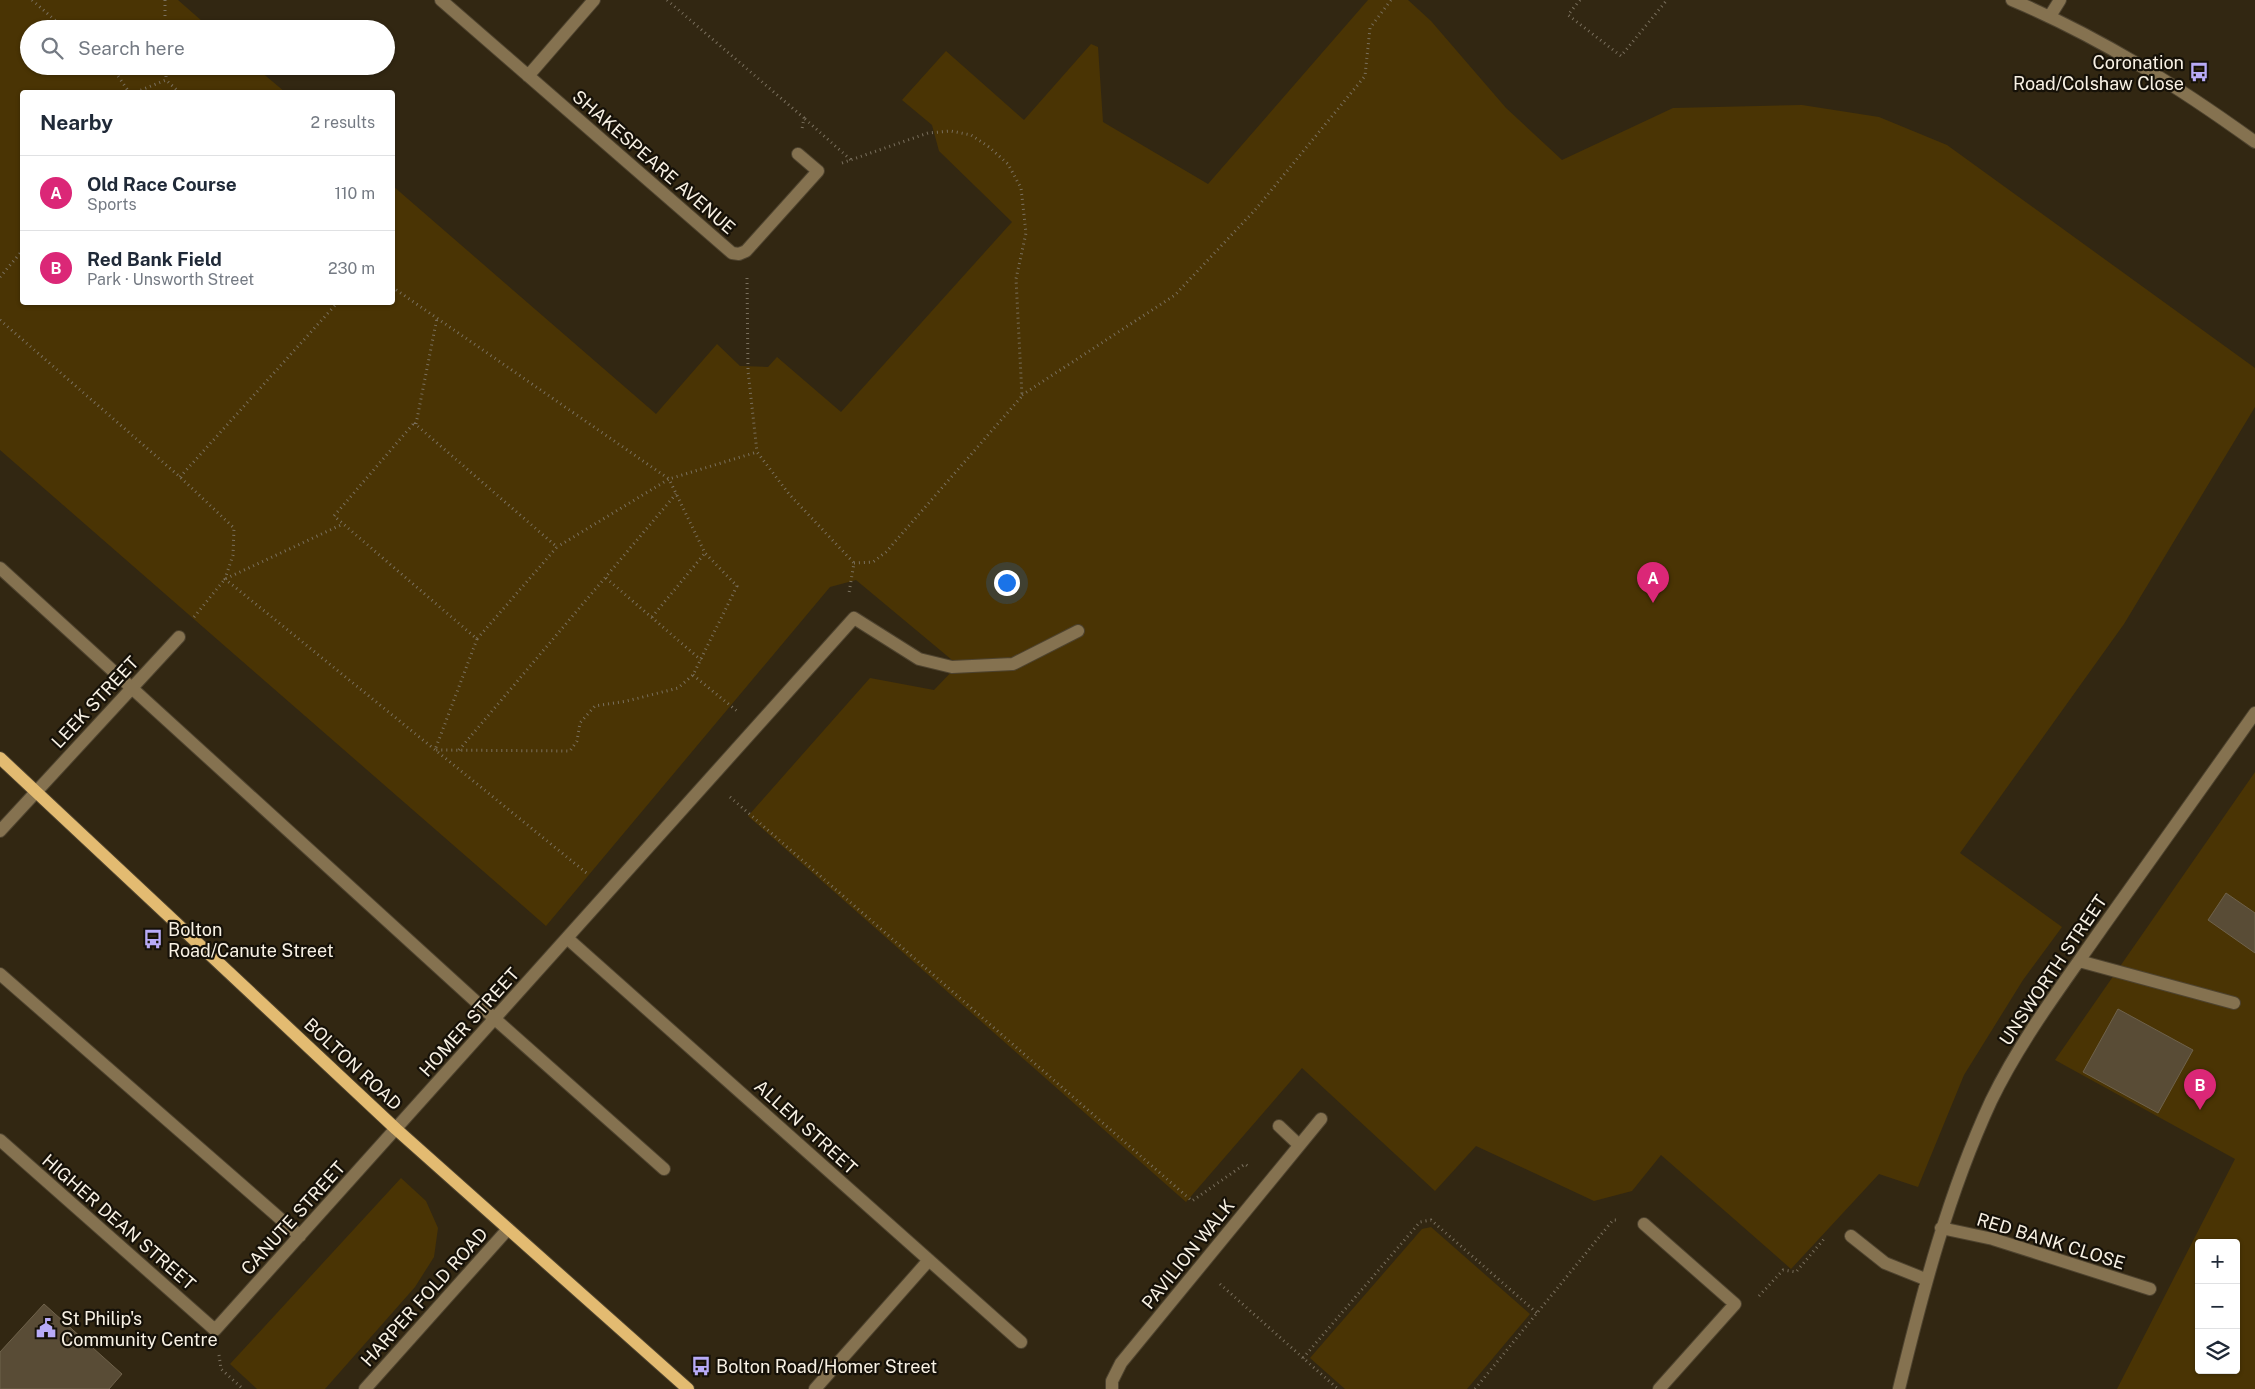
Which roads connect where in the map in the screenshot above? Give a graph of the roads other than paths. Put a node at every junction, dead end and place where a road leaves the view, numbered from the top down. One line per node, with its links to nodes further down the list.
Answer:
1 (441, 0): 6 (street, SHAKESPEARE AVENUE)
2 (594, 0): 6 (street)
3 (2012, 0): 5 (street)
4 (2060, 0): 5 (street)
5 (2050, 16): 7 (street)
6 (528, 76): 8 (street, SHAKESPEARE AVENUE)
7 (2255, 142)
8 (798, 154)
9 (0, 568): 12 (street)
10 (1078, 631): 17 (street, HOMER STREET)
11 (179, 637): 12 (street, LEEK STREET)
12 (132, 686): 15 (street, LEEK STREET); 21 (street)
13 (2255, 713): 18 (street, UNSWORTH STREET)
14 (0, 758): 15 (main road, BOLTON ROAD)
15 (36, 792): 16 (street, LEEK STREET); 24 (main road, BOLTON ROAD)
16 (0, 831)
17 (567, 938): 21 (street, HOMER STREET); 33 (street, ALLEN STREET)
18 (2079, 961): 20 (street); 29 (street, UNSWORTH STREET)
19 (0, 974): 31 (street)
20 (2234, 1003)
21 (495, 1019): 24 (street, HOMER STREET); 27 (street)
22 (1321, 1119): 26 (street, PAVILION WALK)
23 (1279, 1126): 26 (street)
24 (396, 1130): 30 (main road, BOLTON ROAD); 31 (street, CANUTE STREET)
25 (0, 1140): 36 (street, HIGHER DEAN STREET)
26 (1299, 1145): 41 (street, PAVILION WALK)
27 (664, 1169)
28 (1644, 1224): 42 (street)
29 (1942, 1228): 34 (street, UNSWORTH STREET); 35 (street, RED BANK CLOSE)
30 (508, 1229): 38 (street, HARPER FOLD ROAD); 39 (main road, BOLTON ROAD)
31 (300, 1236): 36 (street, CANUTE STREET)
32 (1851, 1236): 34 (street)
33 (929, 1260): 37 (street, ALLEN STREET); 40 (street)
34 (1926, 1279): 43 (street, UNSWORTH STREET)
35 (2150, 1289)
36 (216, 1330)
37 (1021, 1342)
38 (372, 1386)
39 (688, 1389)
40 (815, 1389)
41 (1112, 1389)
42 (1659, 1389)
43 (1899, 1389)

